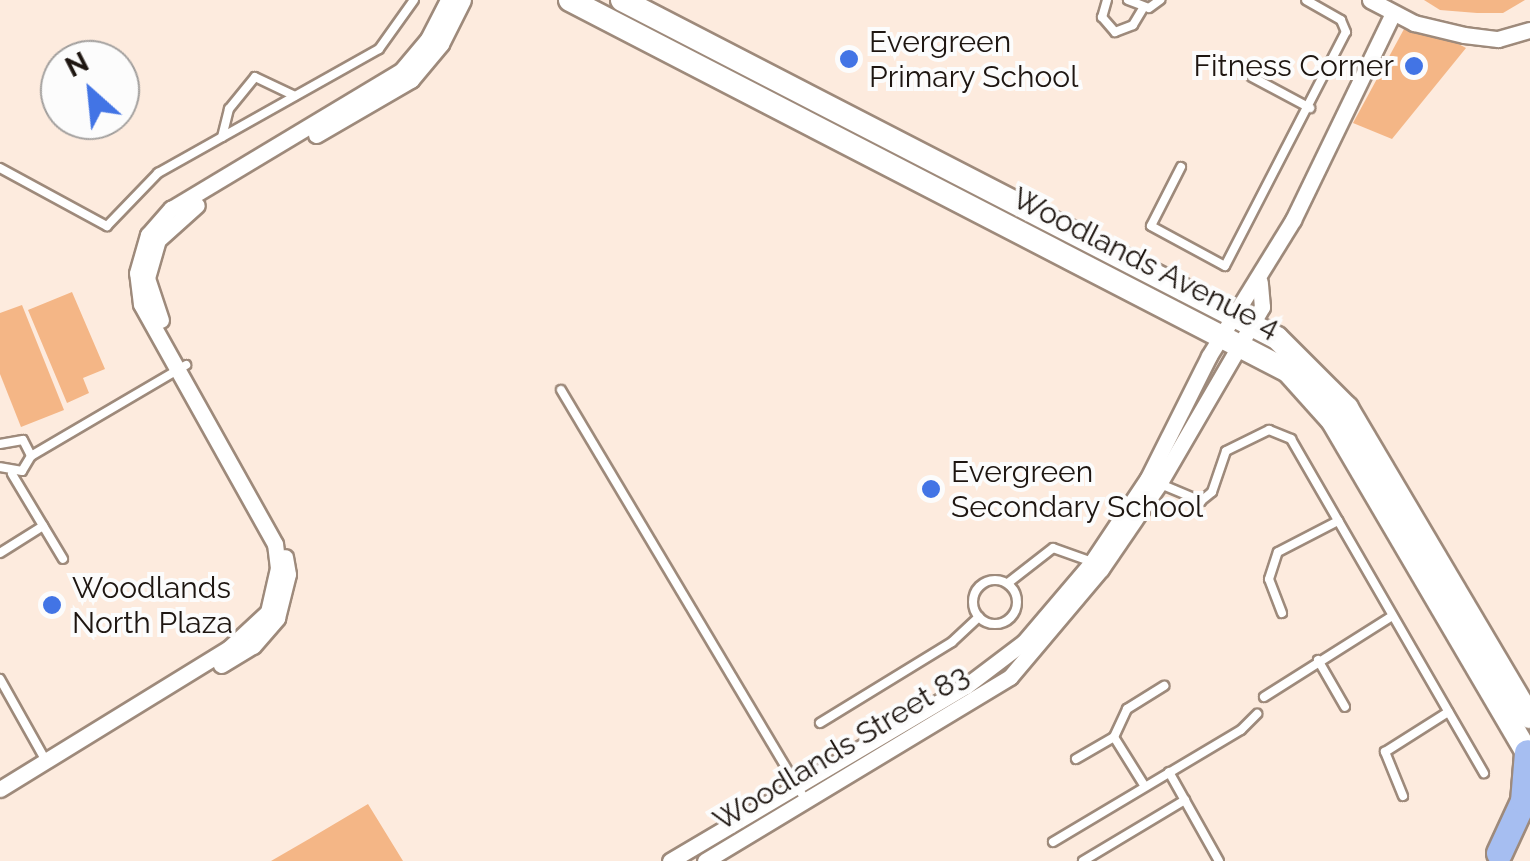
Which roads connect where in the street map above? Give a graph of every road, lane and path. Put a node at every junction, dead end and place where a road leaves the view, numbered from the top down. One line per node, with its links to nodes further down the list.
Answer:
1 (414, 0): 15 (lane)
2 (448, 0): 21 (street)
3 (463, 0): 21 (street)
4 (570, 0): 20 (main road, Woodlands Avenue 4)
5 (622, 0): 20 (main road, Woodlands Avenue 4)
6 (1107, 0): 11 (lane)
7 (1128, 0): 11 (lane)
8 (1160, 0): 11 (lane)
9 (1306, 0): 16 (lane)
10 (1370, 0): 12 (street)
11 (1144, 7)
12 (1392, 13): 13 (street); 20 (street, Woodlands Street 83)
13 (1530, 30)
14 (1252, 78): 16 (lane)
15 (295, 96): 17 (lane); 17 (lane)
16 (1310, 108): 18 (lane)
17 (222, 137): 19 (lane)
18 (1180, 166)
19 (0, 168)
20 (1238, 328): 27 (street, Woodlands Street 83); 46 (main road, Woodlands Avenue 4); 49 (main road, Woodlands Avenue 4)
21 (182, 367): 24 (lane); 51 (street)
22 (561, 390): 54 (lane)
23 (0, 444): 24 (lane)
24 (31, 456): 26 (lane)
25 (0, 467): 26 (lane)
26 (12, 474): 29 (lane)
27 (1153, 481): 28 (lane); 32 (street, Woodlands Street 83)
28 (1338, 521): 34 (lane); 35 (lane)
29 (43, 526): 30 (lane); 31 (lane)
30 (0, 553)
31 (63, 559)
32 (1096, 566): 33 (lane); 39 (street, Woodlands Street 83); 42 (street, Woodlands Street 83)
33 (1008, 583): 36 (lane); 36 (lane)
34 (1282, 613)
35 (1392, 616): 37 (lane); 44 (lane)
36 (978, 618): 47 (lane)
37 (1318, 660): 41 (lane); 43 (lane)
38 (0, 679): 51 (lane)
39 (966, 686): 42 (lane); 54 (street, Woodlands Street 83)
40 (1164, 686): 48 (lane)
41 (1264, 697)
42 (975, 704): 59 (street, Woodlands Street 83)
43 (1345, 706)
44 (1448, 712): 53 (lane); 57 (lane)
45 (1257, 714): 52 (lane)
46 (1530, 717)
47 (820, 724)
48 (1114, 737): 50 (lane); 55 (lane)
49 (1528, 755): 62 (main road)
50 (1076, 759)
51 (46, 762): 56 (street)
52 (1169, 772): 55 (lane); 58 (lane)
53 (1484, 773)
54 (797, 786): 59 (lane); 63 (street, Woodlands Street 83)
55 (1144, 786): 61 (lane)
56 (0, 789)
57 (1403, 796)
58 (1184, 800): 65 (lane); 66 (lane)
59 (806, 801): 64 (street, Woodlands Street 83)
60 (1530, 836): 62 (main road)
61 (1053, 842)
62 (1492, 857)
63 (670, 861)
64 (705, 861)
65 (1083, 861)
66 (1219, 861)

